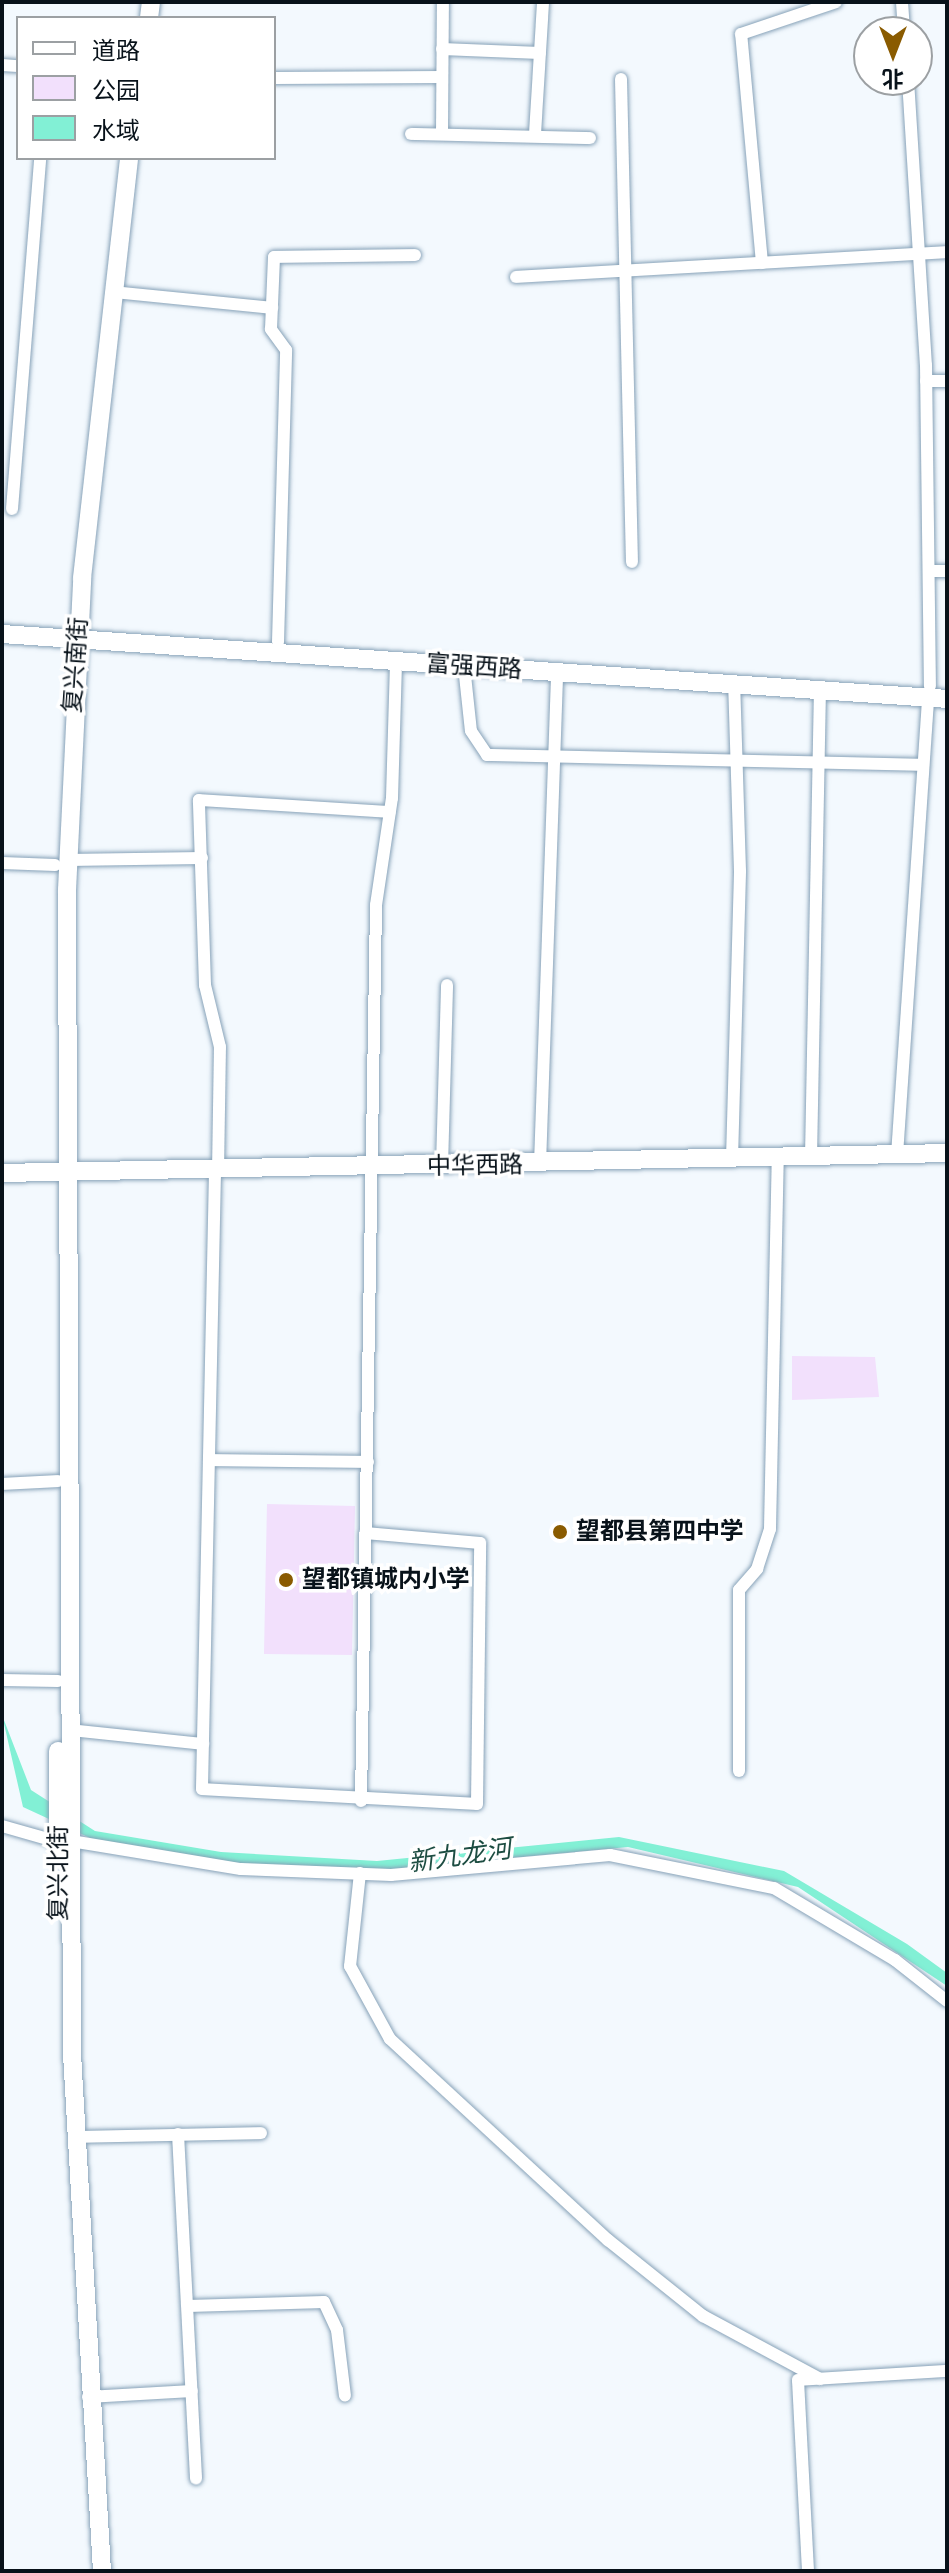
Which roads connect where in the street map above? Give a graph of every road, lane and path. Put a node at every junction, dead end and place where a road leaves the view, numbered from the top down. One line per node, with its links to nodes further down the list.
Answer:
1 (443, 2): 4 (street)
2 (543, 2): 5 (street)
3 (836, 2): 20 (street)
4 (442, 49): 5 (street); 6 (street)
5 (540, 53): 12 (street)
6 (442, 77): 7 (street); 10 (street)
7 (276, 78)
8 (621, 79): 21 (street)
9 (909, 96): 18 (street)
10 (442, 133): 11 (street); 12 (street)
11 (411, 134)
12 (535, 134): 13 (street)
13 (590, 138)
14 (40, 160): 27 (street)
15 (117, 160): 32 (main road, 复兴南街)
16 (129, 160): 23 (main road, 复兴南街)
17 (947, 252): 18 (street)
18 (921, 254): 20 (street); 25 (street)
19 (415, 255): 24 (street)
20 (762, 263): 21 (street)
21 (628, 270): 22 (street); 28 (street)
22 (516, 277)
23 (113, 292): 24 (street); 32 (main road, 复兴南街)
24 (272, 308): 34 (street)
25 (926, 381): 26 (street); 29 (street)
26 (947, 381)
27 (12, 509)
28 (632, 562)
29 (929, 571): 30 (street); 40 (street)
30 (947, 571)
31 (2, 623): 32 (main road, 富强西路)
32 (72, 633): 33 (main road, 富强西路); 34 (main road, 富强西路); 35 (main road, 富强西路); 48 (main road, 复兴南街)
33 (2, 634)
34 (278, 642): 40 (main road, 富强西路)
35 (396, 661): 36 (main road, 富强西路); 45 (street)
36 (464, 666): 37 (main road, 富强西路); 41 (street)
37 (557, 672): 38 (main road, 富强西路); 41 (street)
38 (734, 684): 39 (main road, 富强西路); 42 (street)
39 (820, 690): 40 (main road, 富强西路); 43 (street)
40 (938, 692): 44 (street)
41 (552, 758): 42 (street); 55 (street)
42 (737, 763): 43 (street); 54 (street)
43 (821, 764): 44 (street); 52 (street)
44 (923, 765): 51 (street)
45 (390, 812): 46 (street); 57 (street)
46 (202, 858): 48 (street); 58 (street)
47 (2, 863): 48 (street)
48 (62, 863): 60 (main road, 复兴南街)
49 (447, 985): 56 (street)
50 (947, 1153): 51 (main road, 中华西路)
51 (897, 1155): 52 (main road, 中华西路)
52 (811, 1157): 53 (main road, 中华西路)
53 (778, 1158): 54 (main road, 中华西路); 70 (street)
54 (732, 1159): 55 (main road, 中华西路)
55 (540, 1164): 56 (main road, 中华西路)
56 (442, 1166): 57 (main road, 中华西路)
57 (374, 1168): 58 (main road, 中华西路); 62 (street)
58 (217, 1172): 60 (main road, 中华西路); 61 (street)
59 (2, 1173): 60 (main road, 中华西路)
60 (62, 1175): 63 (main road, 复兴北街); 68 (main road, 复兴北街)
61 (209, 1460): 62 (street); 69 (street)
62 (368, 1462): 65 (street)
63 (58, 1481): 64 (street); 67 (main road, 复兴北街)
64 (2, 1484)
65 (365, 1533): 71 (street); 71 (street)
66 (2, 1680): 67 (street)
67 (58, 1681): 72 (main road, 复兴北街)
68 (70, 1730): 69 (street); 72 (main road, 复兴北街)
69 (203, 1744): 71 (street)
70 (739, 1771)
71 (361, 1801)
72 (65, 1805): 74 (main road, 复兴北街)
73 (2, 1826): 74 (street)
74 (64, 1838): 75 (street); 79 (main road, 复兴北街); 87 (main road, 复兴北街)
75 (360, 1873): 76 (street); 82 (street)
76 (947, 2001)
77 (261, 2133): 78 (street)
78 (178, 2134): 79 (street); 80 (street)
79 (75, 2137): 85 (main road, 复兴北街)
80 (188, 2306): 83 (street); 84 (street)
81 (947, 2371): 82 (street)
82 (820, 2379): 89 (street)
83 (192, 2391): 85 (street); 86 (street)
84 (345, 2396)
85 (88, 2397): 88 (main road, 复兴北街)
86 (196, 2479)
87 (90, 2571)
88 (102, 2571)
89 (808, 2571)

